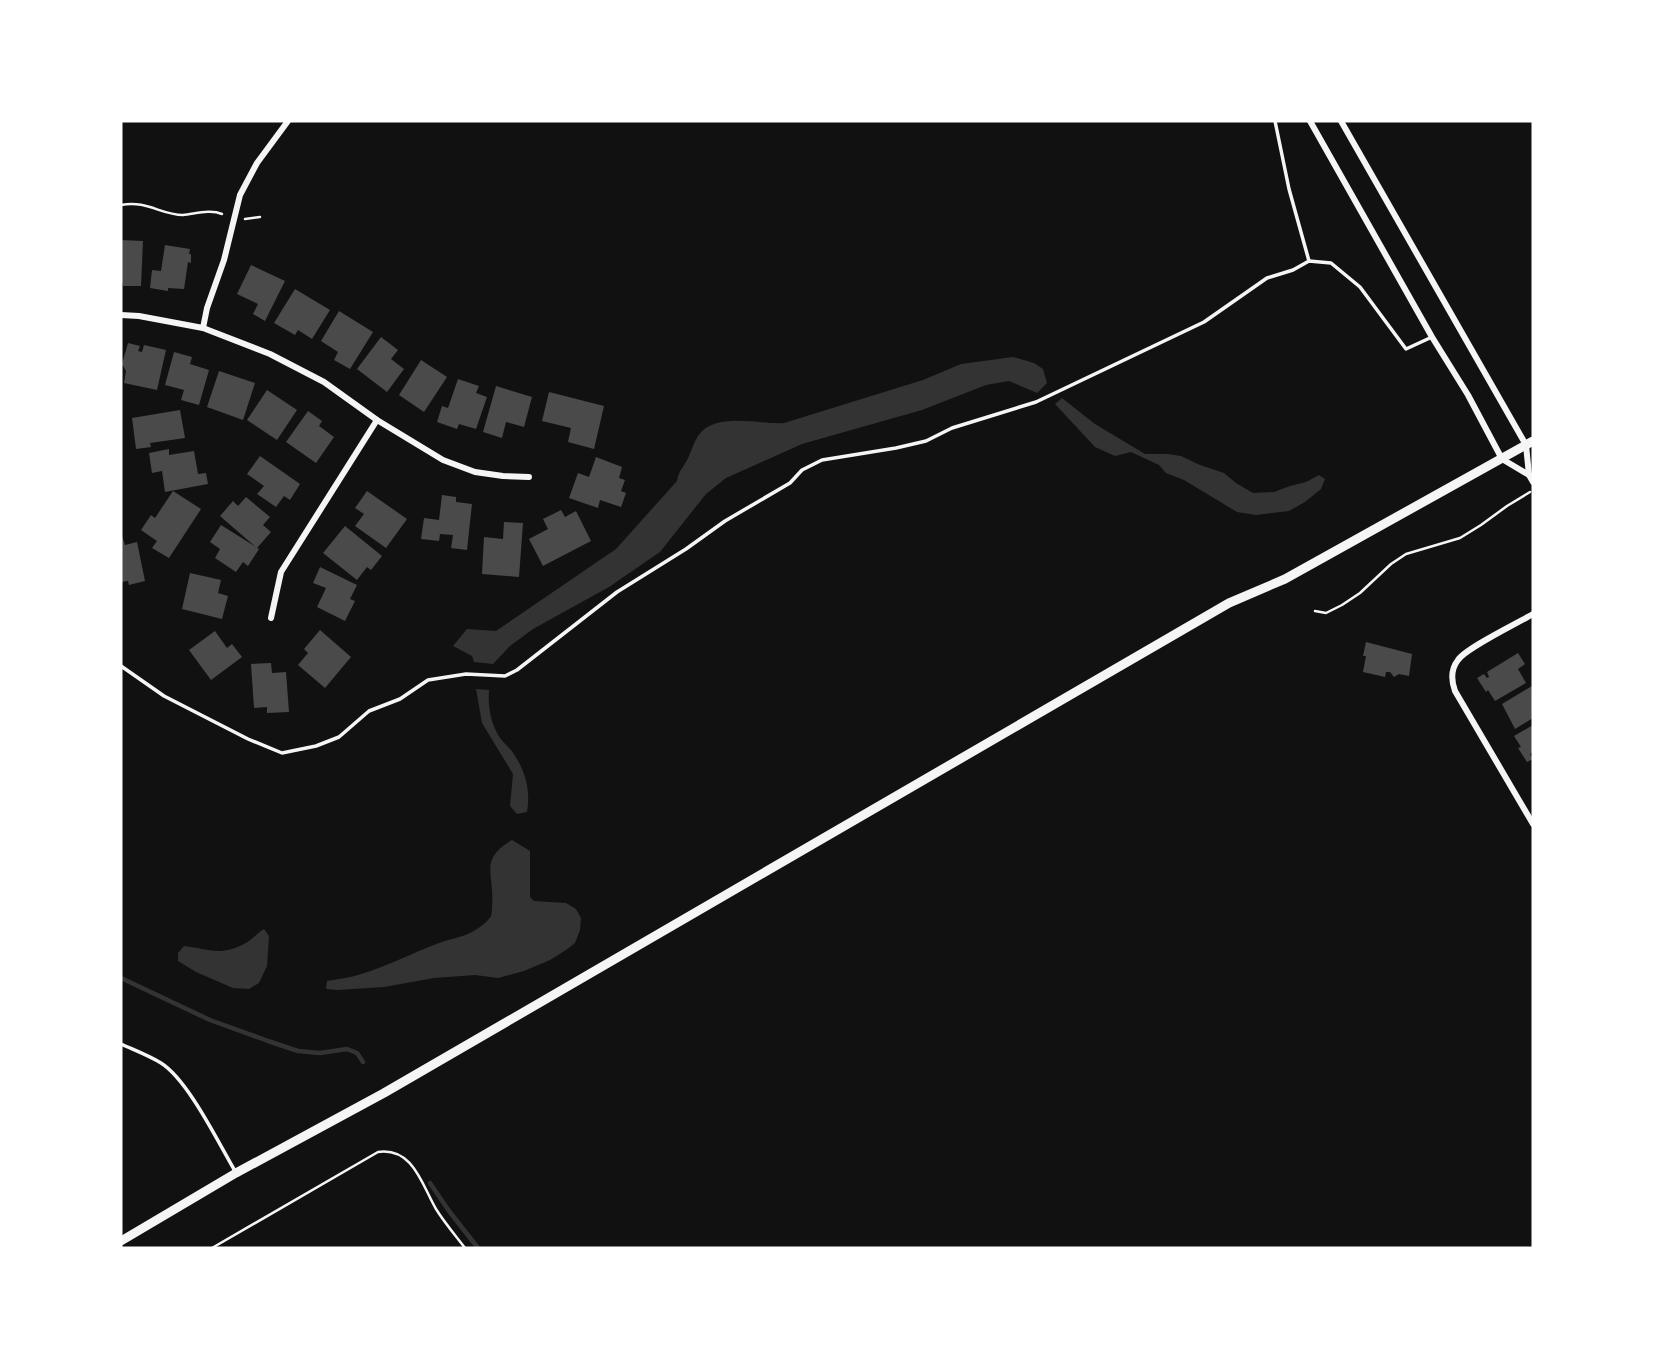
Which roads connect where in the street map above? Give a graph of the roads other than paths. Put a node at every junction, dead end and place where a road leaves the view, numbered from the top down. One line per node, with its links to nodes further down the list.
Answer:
1 (288, 121): 7 (street)
2 (1275, 121): 5 (lane)
3 (1310, 121): 8 (street)
4 (1341, 121): 10 (street)
5 (1309, 261): 8 (lane); 17 (lane)
6 (121, 315): 7 (street)
7 (203, 328): 9 (street)
8 (1432, 337): 11 (street)
9 (377, 420): 13 (street); 16 (street)
10 (1530, 443): 11 (main road); 12 (street)
11 (1502, 458): 12 (street); 20 (main road)
12 (1529, 475): 14 (street)
13 (529, 477)
14 (1533, 482)
15 (1533, 614): 18 (street)
16 (271, 618)
17 (121, 666)
18 (1533, 824)
19 (121, 1044): 20 (lane)
20 (236, 1174): 21 (main road)
21 (121, 1241)

